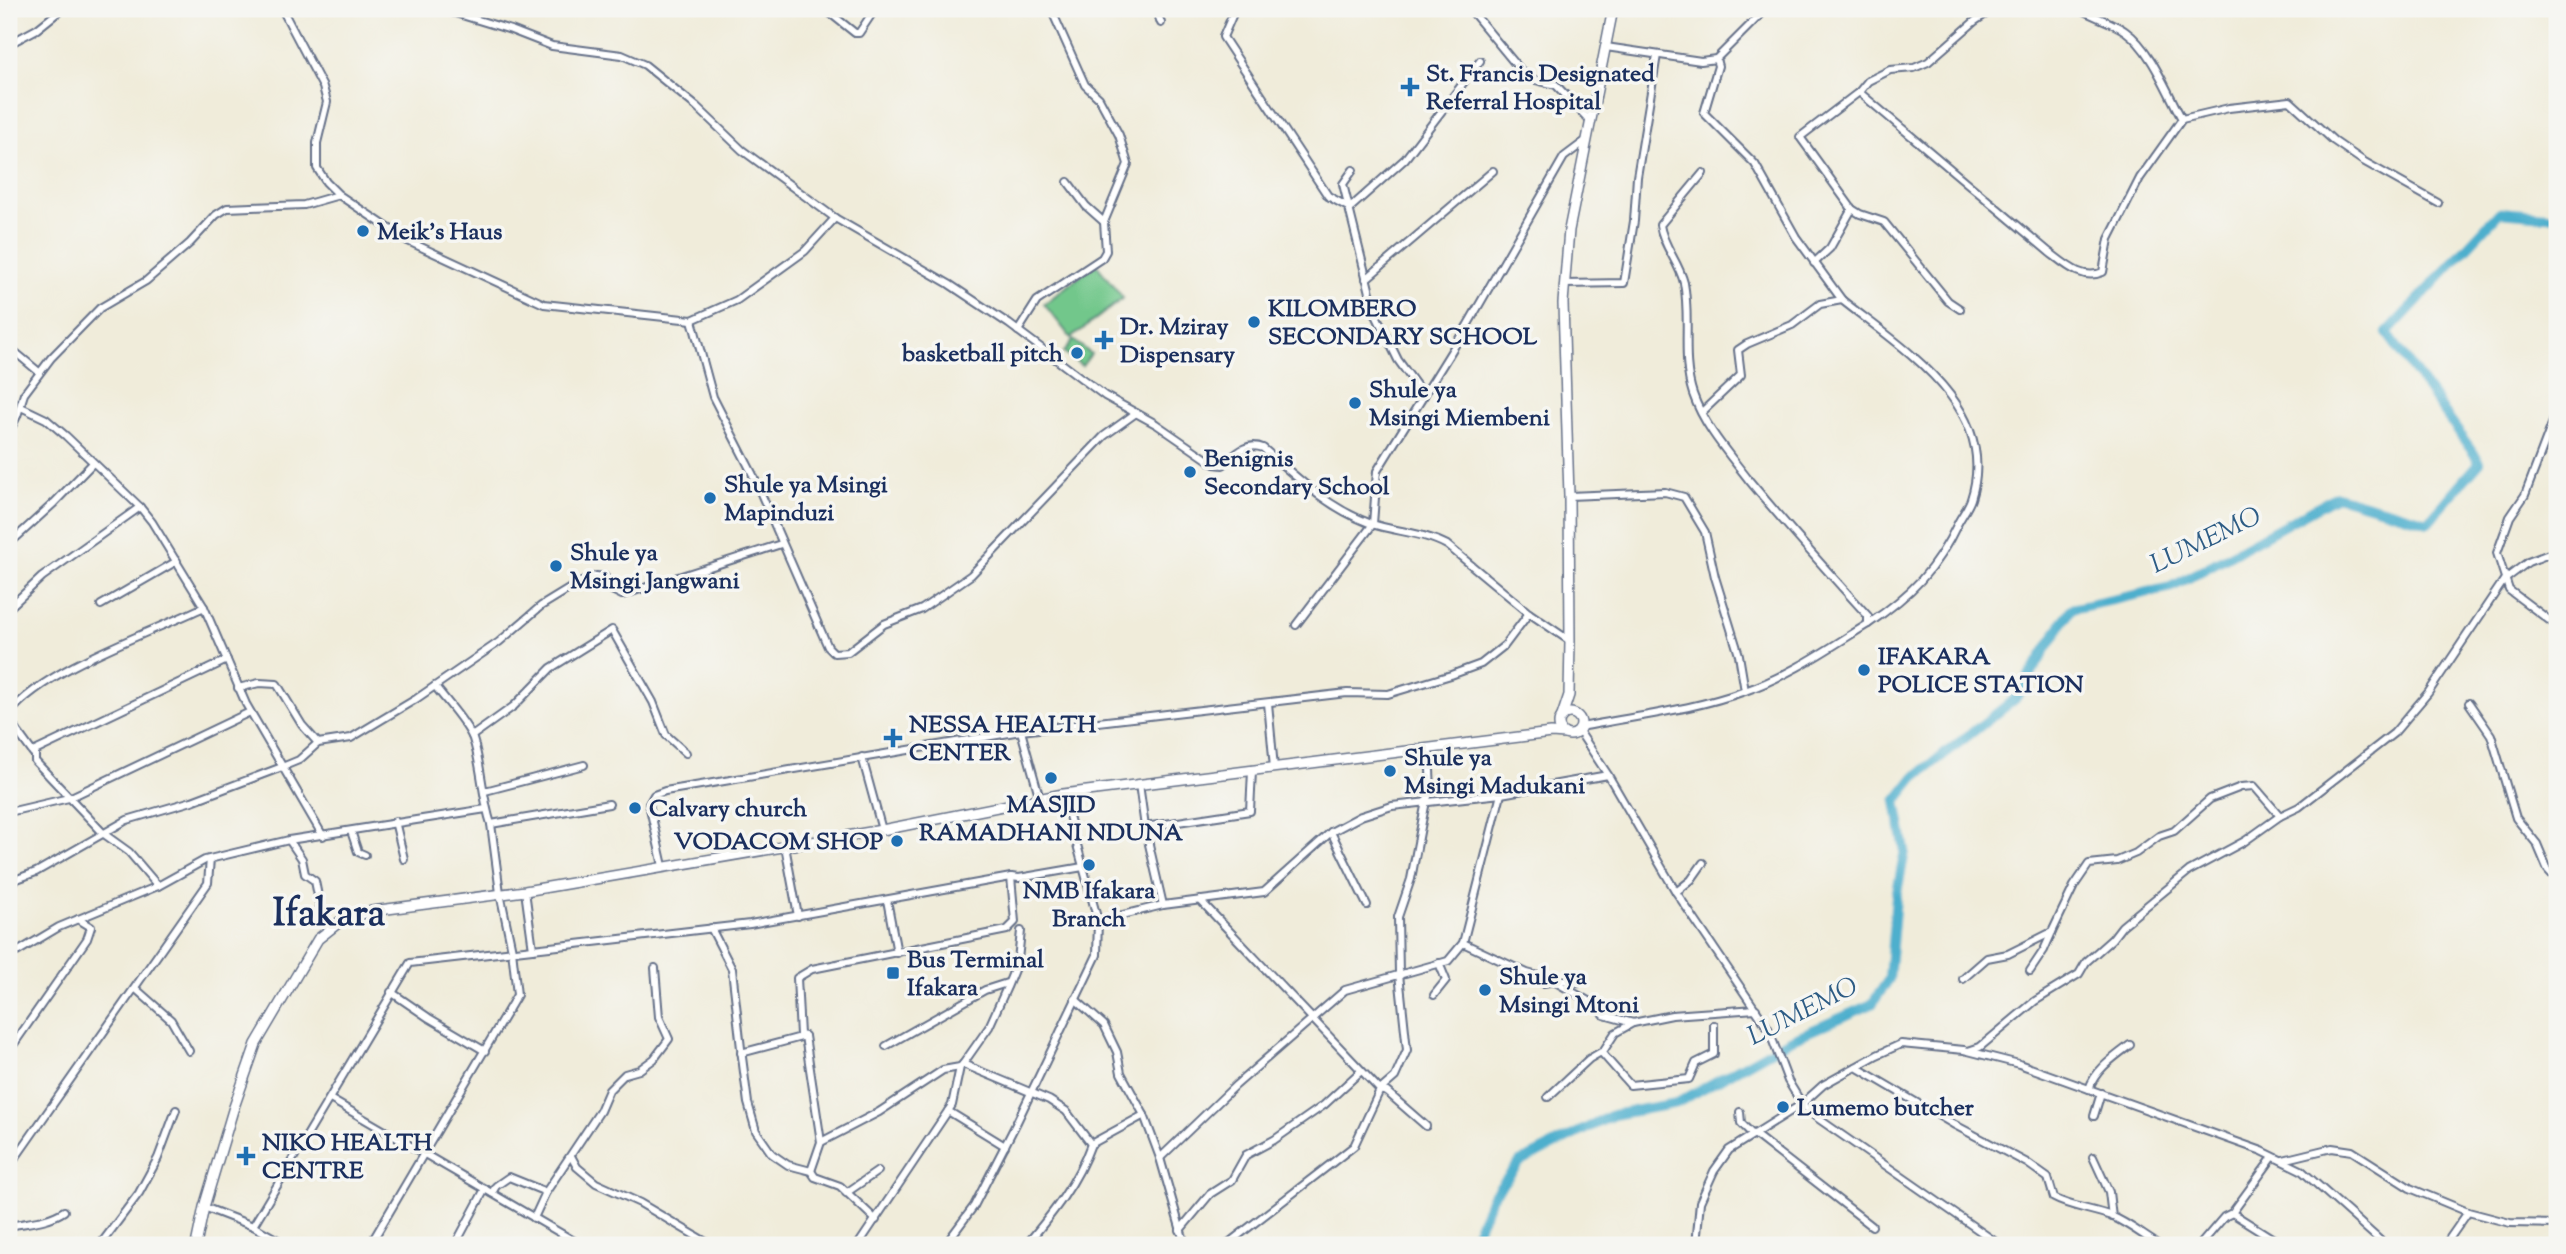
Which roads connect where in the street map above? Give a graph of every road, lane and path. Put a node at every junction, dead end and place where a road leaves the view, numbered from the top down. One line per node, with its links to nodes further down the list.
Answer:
1 (62, 9): 15 (street)
2 (282, 9): 28 (street)
3 (825, 9): 4 (street)
4 (876, 9)
5 (1051, 9): 33 (street)
6 (1156, 9): 14 (street)
7 (1235, 9): 30 (street)
8 (1471, 9): 22 (street)
9 (1613, 9): 16 (main road)
10 (1766, 9): 18 (street)
11 (1993, 9): 20 (street)
12 (2080, 9): 21 (street)
13 (447, 10): 32 (street)
14 (1161, 23)
15 (9, 44)
16 (1606, 47): 17 (street); 22 (main road)
17 (1657, 55): 18 (street); 36 (street)
18 (1716, 59): 34 (street)
19 (1480, 61): 30 (street)
20 (1859, 92): 21 (street); 31 (street)
21 (2182, 119): 29 (street)
22 (1590, 121): 23 (main road)
23 (1584, 142): 36 (main road); 43 (street)
24 (1353, 170): 30 (street)
25 (1493, 171): 35 (street)
26 (1703, 173): 47 (street)
27 (1068, 183): 33 (street)
28 (339, 195): 39 (street); 42 (street)
29 (2438, 203)
30 (1350, 208): 35 (street)
31 (1852, 209): 34 (street); 38 (street)
32 (835, 218): 39 (street); 40 (street)
33 (1104, 222): 40 (street)
34 (1814, 263): 37 (street)
35 (1366, 279): 43 (street)
36 (1564, 284): 50 (main road)
37 (1842, 300): 47 (street); 62 (street)
38 (1960, 309)
39 (692, 320): 54 (street)
40 (1018, 331): 46 (street)
41 (9, 347): 42 (street)
42 (39, 372): 44 (street)
43 (1424, 396): 52 (street)
44 (21, 407): 48 (street); 49 (street)
45 (2557, 411): 57 (street)
46 (1136, 412): 52 (street); 54 (street)
47 (1702, 412): 62 (street)
48 (9, 432)
49 (93, 463): 51 (street); 53 (street)
50 (1569, 496): 65 (main road); 69 (street)
51 (140, 506): 56 (street); 60 (street)
52 (1373, 524): 61 (street); 63 (street)
53 (9, 544)
54 (781, 544): 67 (street)
55 (2557, 551): 57 (street)
56 (177, 561): 58 (street); 59 (street)
57 (2504, 580): 64 (street); 103 (street)
58 (101, 605)
59 (204, 607): 66 (street); 74 (street)
60 (9, 608)
61 (1529, 613): 65 (street); 71 (street)
62 (1868, 624): 69 (street)
63 (1296, 625)
64 (2557, 626)
65 (1570, 641): 70 (main road)
66 (227, 660): 68 (street); 85 (street)
67 (435, 686): 82 (street); 83 (street)
68 (238, 688): 73 (street); 83 (street)
69 (1745, 691): 78 (street)
70 (1569, 695): 75 (main road); 76 (main road)
71 (1268, 703): 79 (street); 90 (street)
72 (2469, 703): 121 (street)
73 (250, 712): 89 (street); 97 (street)
74 (9, 714)
75 (1578, 716): 76 (main road); 78 (main road)
76 (1561, 718): 80 (main road); 81 (main road)
77 (9, 720): 85 (street)
78 (1580, 729): 81 (main road); 92 (street)
79 (1021, 731): 87 (street); 98 (street)
80 (1545, 734): 81 (main road); 84 (main road)
81 (1565, 734)
82 (472, 736): 86 (street); 94 (street)
83 (318, 743): 89 (street)
84 (1429, 749): 90 (main road); 99 (street)
85 (35, 751): 97 (street)
86 (686, 753)
87 (862, 757): 107 (street); 118 (street)
88 (584, 765): 94 (street)
89 (282, 767): 110 (street); 111 (street)
90 (1274, 768): 91 (main road)
91 (1252, 771): 93 (main road); 106 (street)
92 (1608, 775): 96 (street); 125 (street)
93 (1139, 784): 95 (main road); 106 (street)
94 (485, 791): 101 (street)
95 (1063, 794): 98 (main road); 119 (street)
96 (1501, 794): 99 (street); 138 (street)
97 (69, 798): 102 (street); 110 (street)
98 (1040, 799): 107 (main road)
99 (1426, 802): 109 (street); 146 (street)
100 (609, 804): 105 (street)
101 (486, 809): 104 (street); 105 (street)
102 (9, 812)
103 (2280, 816): 137 (street); 165 (street)
104 (396, 821): 108 (street); 116 (street)
105 (491, 824): 126 (street)
106 (1144, 827): 129 (street)
107 (881, 830): 113 (main road)
108 (351, 831): 111 (street); 114 (street)
109 (1331, 832): 128 (street); 130 (street)
110 (104, 834): 122 (street); 123 (street)
111 (323, 836): 112 (street)
112 (289, 840): 115 (street); 131 (street)
113 (785, 846): 118 (main road); 132 (street)
114 (365, 855)
115 (210, 859): 123 (street); 151 (street)
116 (404, 859)
117 (1703, 863): 125 (street)
118 (663, 866): 124 (main road)
119 (1083, 867): 120 (street); 134 (street)
120 (1011, 877): 127 (street); 141 (street)
121 (2557, 880)
122 (9, 882)
123 (158, 886): 133 (street)
124 (525, 891): 126 (main road); 139 (street)
125 (1676, 891): 155 (street)
126 (500, 893): 140 (street); 200 (main road)
127 (887, 900): 132 (street); 141 (street)
128 (1200, 900): 129 (street); 156 (street)
129 (1164, 905): 134 (street)
130 (1367, 905)
131 (320, 906)
132 (798, 916): 135 (street)
133 (78, 919): 142 (street); 162 (street)
134 (1098, 920): 154 (street)
135 (711, 929): 139 (street); 166 (street)
136 (1021, 930): 149 (street)
137 (2052, 932): 145 (street); 147 (street)
138 (1463, 943): 143 (street); 148 (street)
139 (533, 949): 140 (street)
140 (512, 950): 152 (street); 164 (street)
141 (897, 953): 159 (street)
142 (9, 954)
143 (1439, 963): 146 (street); 153 (street)
144 (655, 968): 189 (street)
145 (2030, 971)
146 (1399, 974): 156 (street); 172 (street)
147 (1963, 979)
148 (1555, 982): 150 (street); 157 (street)
149 (1007, 983): 161 (street); 168 (street)
150 (1578, 983)
151 (136, 989): 163 (street); 194 (street)
152 (391, 992): 164 (street); 176 (street)
153 (1434, 995)
154 (1075, 999): 173 (street); 181 (street)
155 (1756, 1009): 157 (street); 177 (street)
156 (1312, 1020): 170 (street); 192 (street)
157 (1633, 1023): 167 (street)
158 (1714, 1025): 167 (street)
159 (805, 1036): 166 (street); 185 (street)
160 (2130, 1045): 171 (street)
161 (886, 1046)
162 (9, 1051)
163 (189, 1051)
164 (485, 1051): 188 (street)
165 (1967, 1051): 169 (street); 171 (street)
166 (741, 1053): 195 (street)
167 (1602, 1053): 175 (street)
168 (962, 1065): 173 (street); 179 (street); 185 (street)
169 (1856, 1067): 177 (street); 204 (street)
170 (1361, 1071): 172 (street); 211 (street)
171 (2090, 1089): 174 (street)
172 (1380, 1090): 183 (street); 223 (street)
173 (1031, 1092): 186 (street); 187 (street)
174 (2101, 1093): 182 (street); 191 (street)
175 (1548, 1097)
176 (330, 1099): 188 (street); 209 (street)
177 (1802, 1104): 184 (street); 225 (street)
178 (176, 1110): 213 (street)
179 (948, 1111): 187 (street); 206 (street)
180 (1741, 1112): 184 (street)
181 (1144, 1115): 186 (street); 192 (street)
182 (2094, 1116)
183 (1426, 1126)
184 (1754, 1135): 210 (street); 224 (street)
185 (821, 1142): 195 (street)
186 (1091, 1144): 221 (street)
187 (1005, 1146): 220 (street)
188 (424, 1155): 197 (street); 216 (street)
189 (571, 1156): 198 (street); 212 (street)
190 (2093, 1157): 204 (street)
191 (2273, 1157): 193 (street); 203 (street)
192 (1160, 1158): 211 (street)
193 (2283, 1160): 202 (street); 229 (street)
194 (9, 1167)
195 (811, 1171): 199 (street)
196 (878, 1171): 199 (street)
197 (488, 1191): 198 (street); 205 (street); 217 (street)
198 (546, 1192): 205 (street)
199 (846, 1193): 206 (street)
200 (204, 1207): 209 (street); 214 (main road)
201 (64, 1211): 207 (street)
202 (2468, 1212): 208 (street); 230 (street)
203 (2232, 1213): 227 (street); 228 (street)
204 (2112, 1217): 226 (street)
205 (534, 1218): 218 (street)
206 (876, 1220): 219 (street)
207 (9, 1221)
208 (2556, 1222)
209 (253, 1226): 215 (street)
210 (1872, 1226)
211 (1180, 1230): 222 (street)
212 (706, 1242)
213 (100, 1245)
214 (196, 1245)
215 (287, 1245)
216 (370, 1245)
217 (455, 1245)
218 (581, 1245)
219 (858, 1245)
220 (945, 1245)
221 (1026, 1245)
222 (1185, 1245)
223 (1226, 1245)
224 (1696, 1245)
225 (2000, 1245)
226 (2159, 1245)
227 (2200, 1245)
228 (2283, 1245)
229 (2385, 1245)
230 (2445, 1245)

